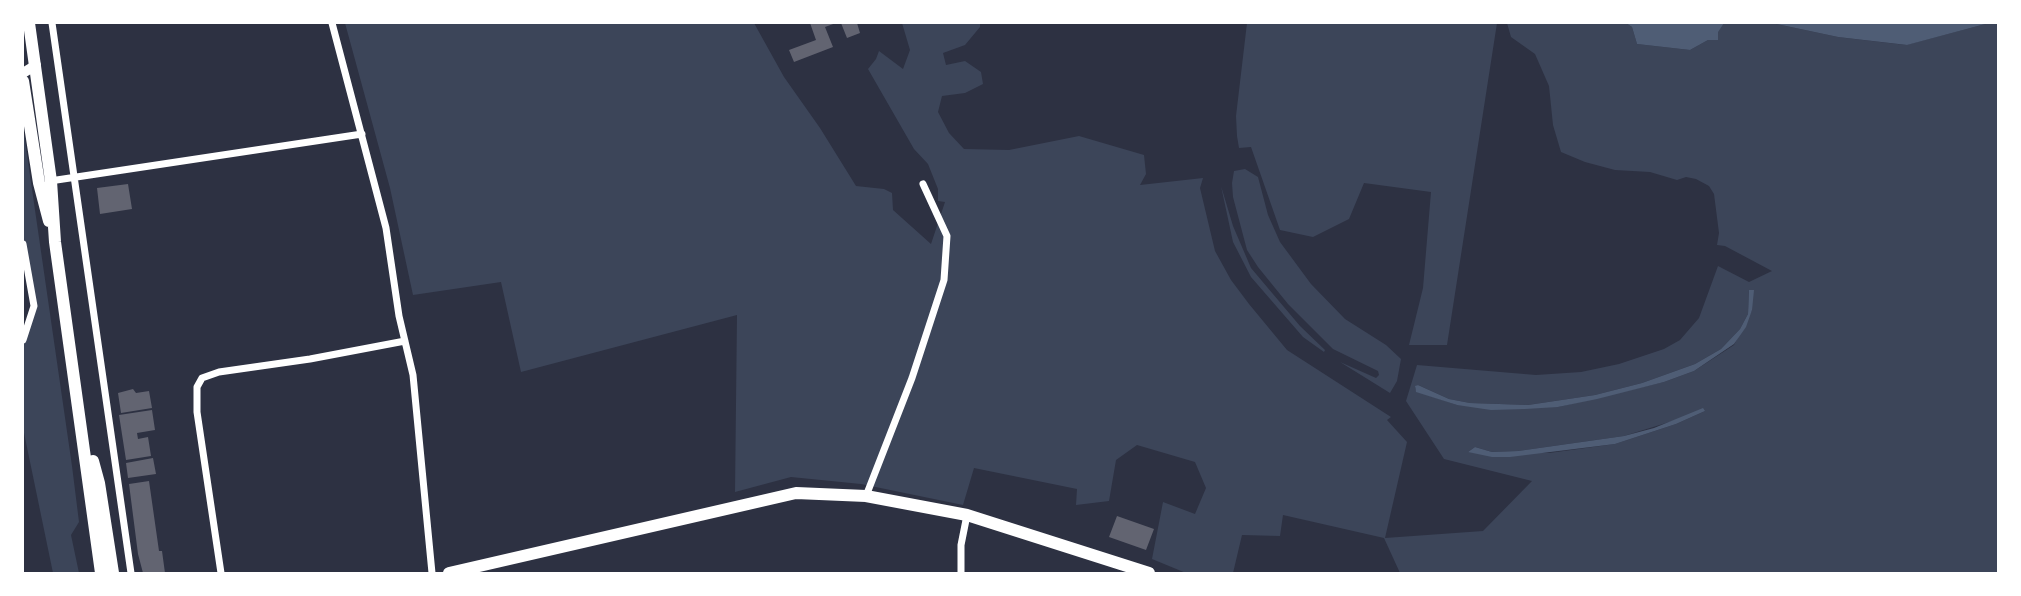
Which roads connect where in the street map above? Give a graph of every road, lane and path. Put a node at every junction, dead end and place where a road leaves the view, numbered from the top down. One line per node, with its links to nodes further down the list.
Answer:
1 (29, 23): 4 (main road)
2 (52, 23): 8 (street)
3 (332, 23): 7 (street)
4 (29, 63): 5 (street); 9 (main road)
5 (23, 74)
6 (23, 81): 9 (main road)
7 (362, 134): 8 (street); 13 (street)
8 (74, 177): 9 (street); 19 (street)
9 (45, 182): 14 (main road)
10 (923, 184): 15 (street)
11 (23, 244): 12 (street)
12 (23, 339)
13 (405, 341): 20 (street); 21 (street)
14 (78, 407): 17 (main road); 18 (main road)
15 (866, 496): 16 (main road); 22 (main road)
16 (967, 515): 23 (street); 24 (main road)
17 (102, 573)
18 (113, 573)
19 (131, 573)
20 (221, 573)
21 (432, 573)
22 (449, 573)
23 (961, 573)
24 (1149, 573)

